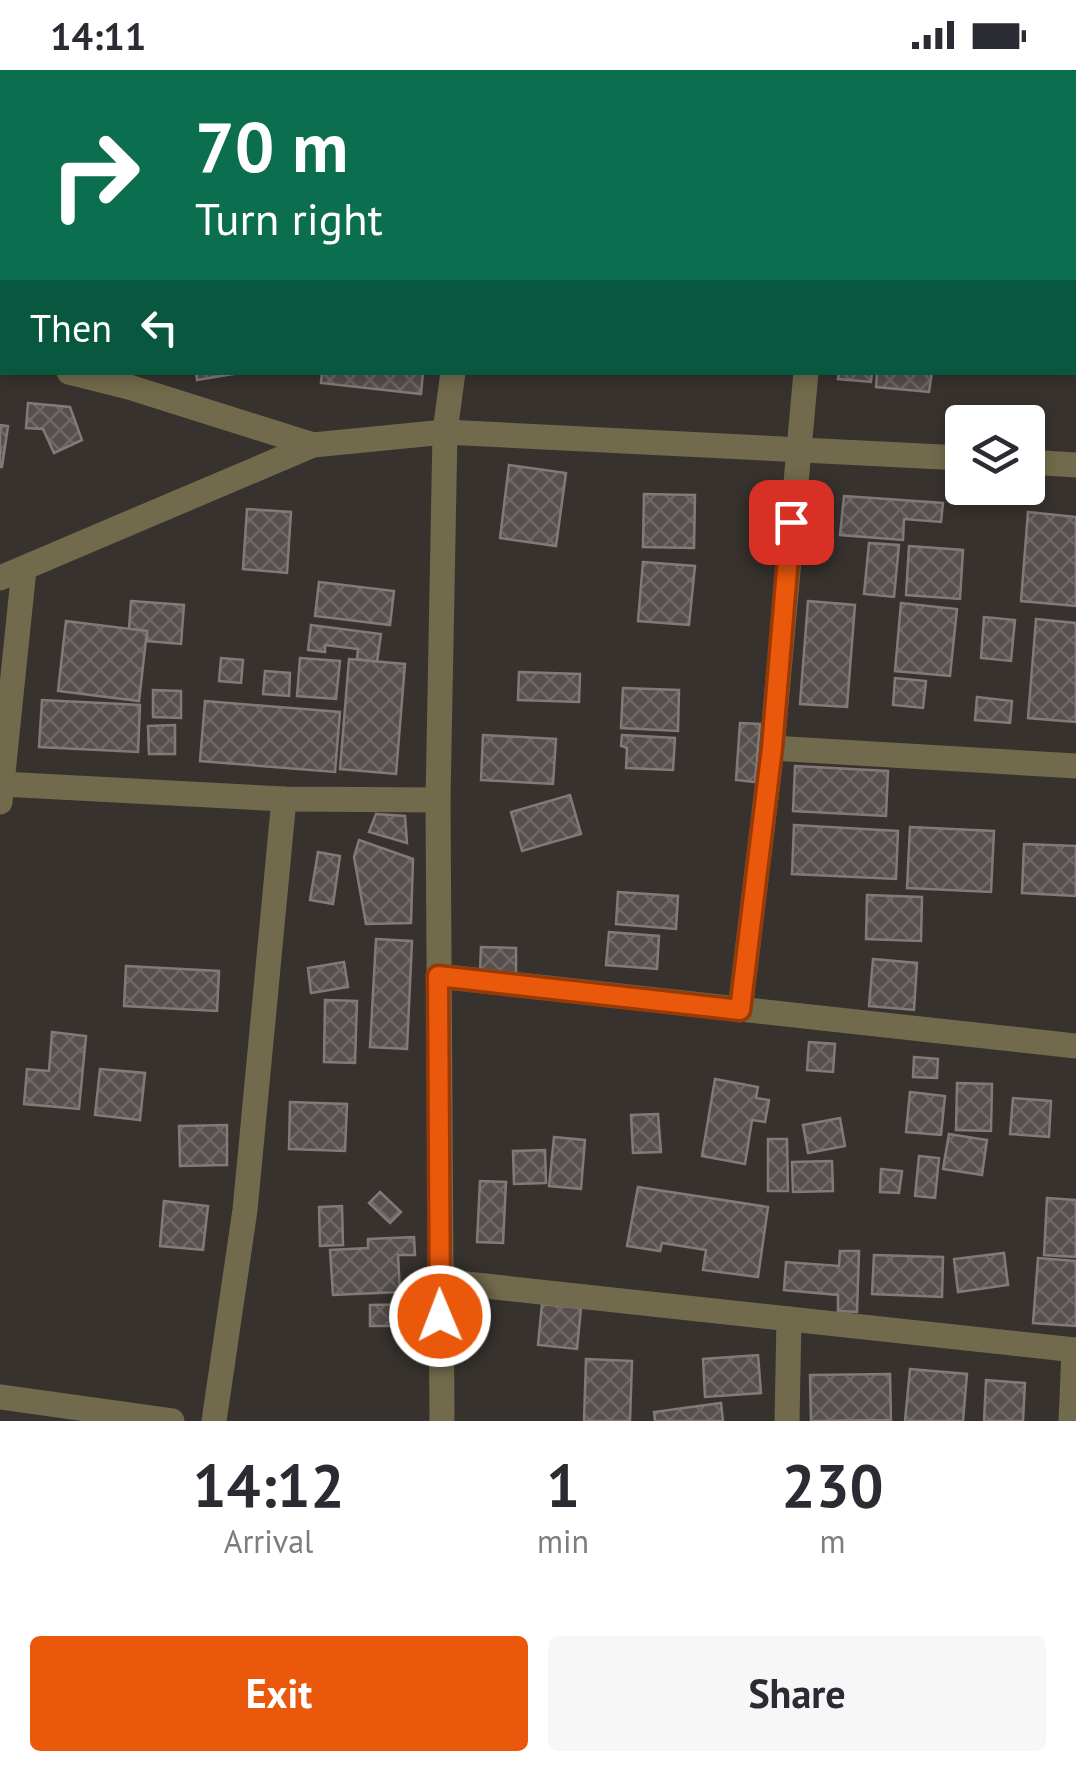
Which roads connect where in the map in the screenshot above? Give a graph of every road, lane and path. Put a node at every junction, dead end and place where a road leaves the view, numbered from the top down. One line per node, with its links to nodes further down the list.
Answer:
1 (82, 375): 5 (street)
2 (453, 375): 4 (street)
3 (806, 375): 6 (street)
4 (445, 432): 5 (street); 6 (street); 15 (street)
5 (313, 446): 10 (street)
6 (797, 448): 7 (street); 11 (street)
7 (945, 457)
8 (1045, 463): 9 (street)
9 (1076, 465)
10 (12, 574): 13 (street)
11 (772, 748): 12 (street); 17 (street)
12 (1076, 766)
13 (1, 793): 14 (street)
14 (284, 799): 15 (street); 24 (street)
15 (438, 800): 16 (street)
16 (438, 976): 17 (street); 19 (street)
17 (740, 1010): 18 (street)
18 (1076, 1046)
19 (439, 1282): 20 (street); 25 (street)
20 (789, 1319): 21 (street); 26 (street)
21 (1075, 1350): 27 (street)
22 (0, 1397): 23 (street)
23 (172, 1421)
24 (214, 1421)
25 (442, 1421)
26 (787, 1421)
27 (1071, 1421)

